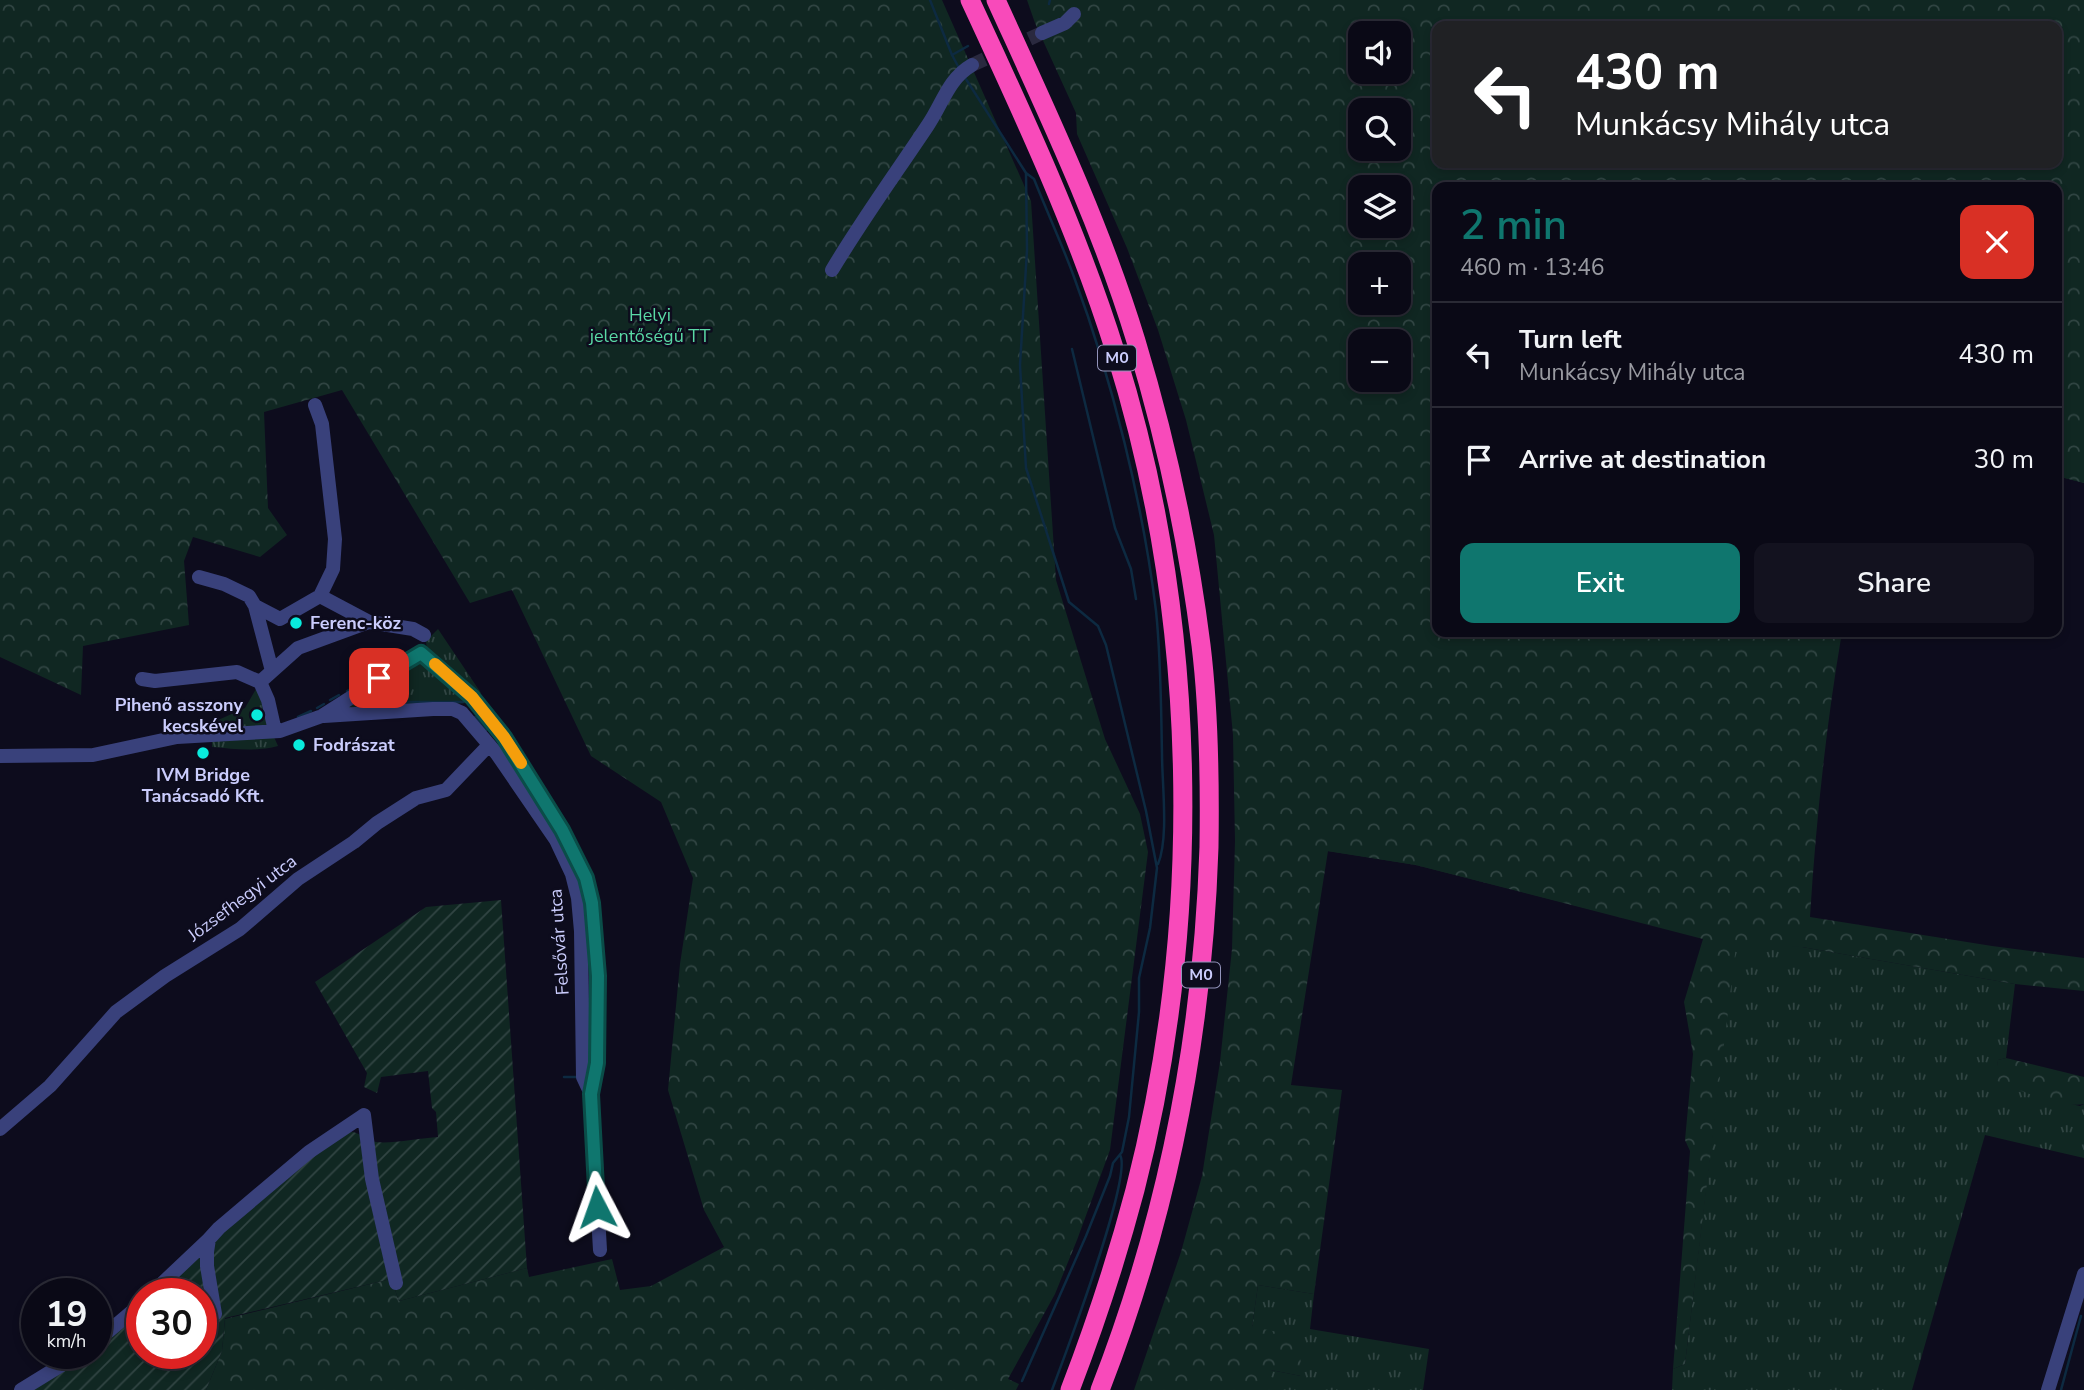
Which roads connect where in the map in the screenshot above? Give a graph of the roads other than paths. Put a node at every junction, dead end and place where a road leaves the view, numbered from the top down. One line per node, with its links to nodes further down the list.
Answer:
1 (970, 0): 34 (highway, M0)
2 (996, 0): 35 (highway, M0)
3 (1074, 14): 4 (street)
4 (1042, 33)
5 (964, 70): 6 (street)
6 (832, 270)
7 (315, 405): 9 (street)
8 (200, 577): 10 (street)
9 (320, 596): 10 (street); 11 (street)
10 (255, 606): 13 (street)
11 (369, 622): 12 (street); 13 (street)
12 (421, 653): 16 (street, Felsővár utca); 17 (street)
13 (272, 671): 15 (street)
14 (142, 679): 15 (street)
15 (260, 682): 18 (street)
16 (470, 705): 17 (street); 19 (street, Felsővár utca); 21 (street, Felsővár utca)
17 (322, 716): 18 (street)
18 (275, 731): 20 (street)
19 (489, 745): 21 (street, Felsővár utca); 22 (street, Józsefhegyi utca)
20 (0, 755)
21 (591, 1094): 24 (street, Felsővár utca)
22 (0, 1129)
23 (209, 1239): 26 (street); 27 (street); 28 (street)
24 (600, 1250)
25 (2084, 1274): 29 (street)
26 (168, 1278)
27 (209, 1278)
28 (396, 1283)
29 (2079, 1309): 36 (street)
30 (126, 1317): 31 (street)
31 (112, 1328)
32 (55, 1369): 33 (street)
33 (21, 1390)
34 (1070, 1390)
35 (1100, 1390)
36 (2048, 1390)

